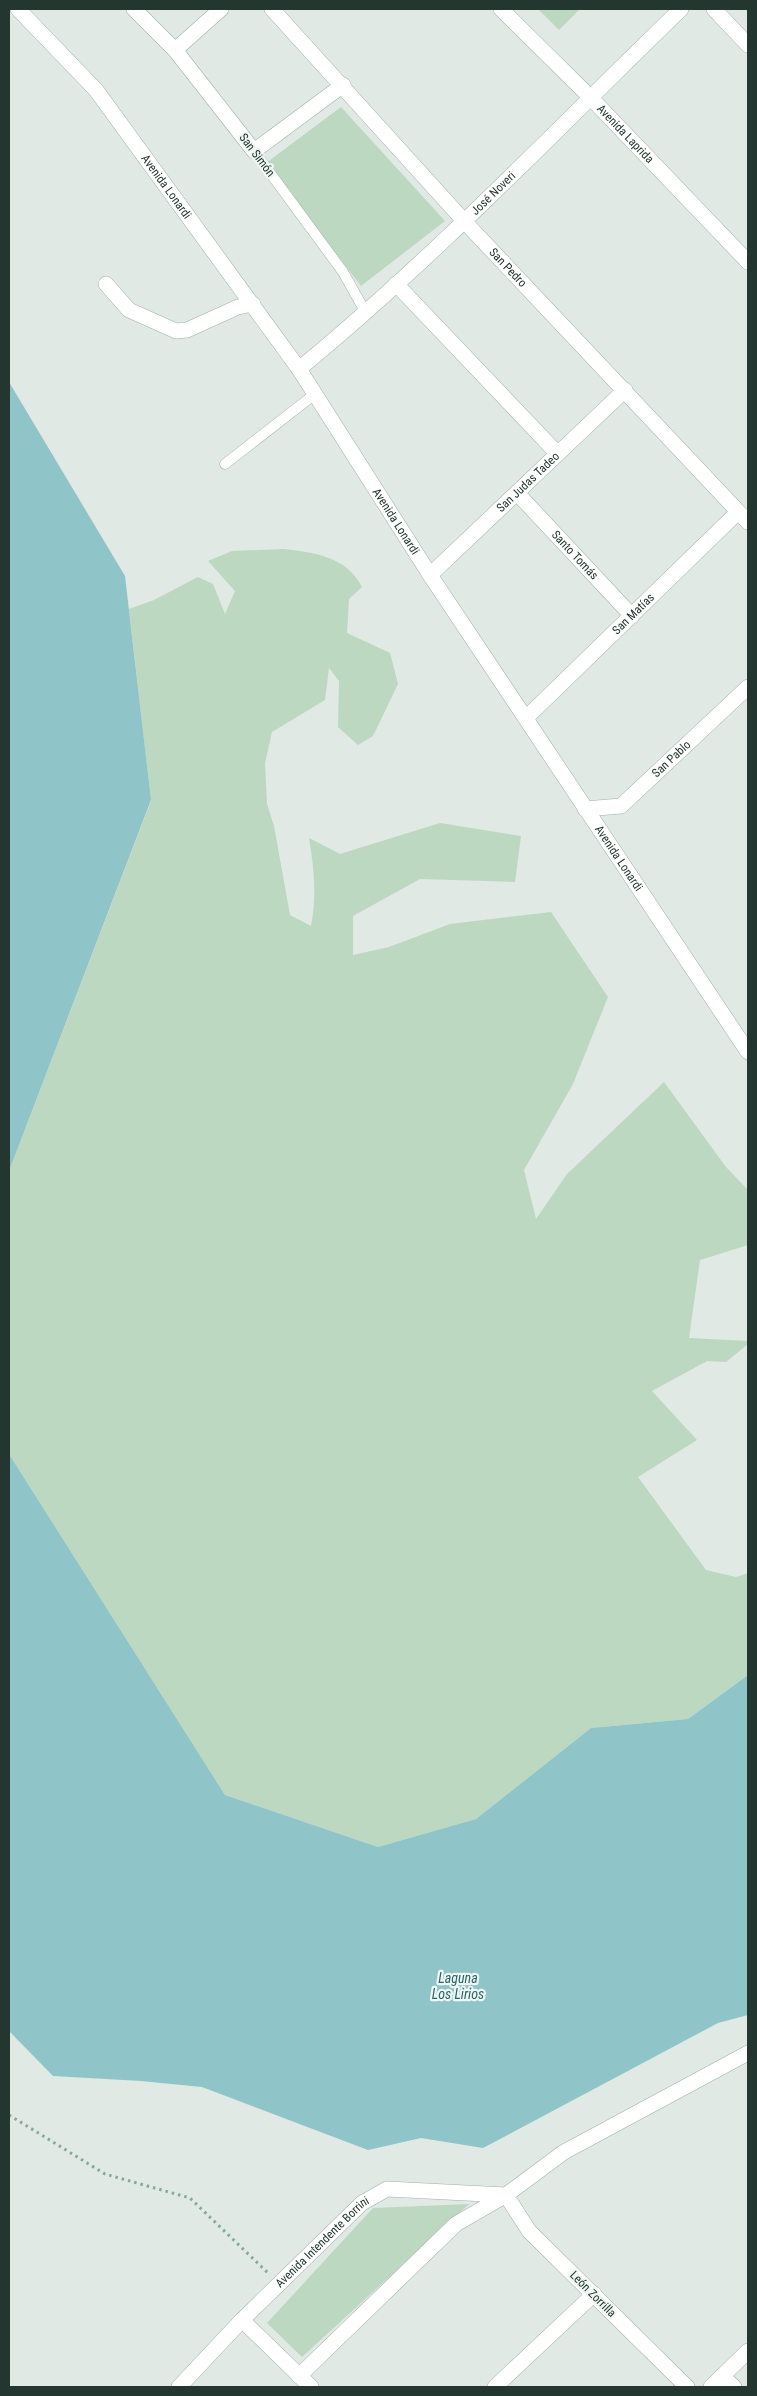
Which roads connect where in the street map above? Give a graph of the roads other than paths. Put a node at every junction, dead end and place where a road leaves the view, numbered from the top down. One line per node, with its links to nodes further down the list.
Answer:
1 (18, 9): 17 (street, Avenida Lonardi)
2 (134, 9): 9 (street, San Simón)
3 (221, 9): 9 (street)
4 (272, 9): 10 (street, San Pedro)
5 (501, 9): 11 (street, Avenida Laprida)
6 (680, 9): 11 (street, José Noveri)
7 (714, 9): 8 (street)
8 (748, 45)
9 (175, 50): 12 (street, San Simón)
10 (343, 86): 12 (street); 13 (street, San Pedro)
11 (590, 97): 13 (street, José Noveri); 14 (street, Avenida Laprida)
12 (254, 151): 18 (lane, San Simón)
13 (465, 222): 16 (street, José Noveri); 20 (street, San Pedro)
14 (748, 262)
15 (106, 284): 17 (street)
16 (396, 284): 18 (street, José Noveri); 22 (street)
17 (253, 304): 19 (street, Avenida Lonardi)
18 (366, 313): 19 (street, José Noveri)
19 (299, 369): 21 (street, Avenida Lonardi)
20 (625, 390): 22 (street, San Judas Tadeo); 25 (street, San Pedro)
21 (315, 394): 23 (lane); 26 (street, Avenida Lonardi)
22 (558, 453): 24 (street, San Judas Tadeo)
23 (225, 464)
24 (518, 493): 26 (street, San Judas Tadeo); 27 (street, Santo Tomás)
25 (743, 517): 27 (street, San Matías)
26 (430, 575): 29 (street, Avenida Lonardi)
27 (632, 616): 29 (street, San Matías)
28 (748, 687): 30 (street, San Pablo)
29 (527, 717): 30 (street, Avenida Lonardi)
30 (585, 809): 31 (street, Avenida Lonardi)
31 (748, 1052)
32 (748, 2053): 33 (street)
33 (506, 2195): 34 (street, León Zorrilla); 35 (street, Avenida Intendente Borrini); 37 (street)
34 (594, 2294): 41 (street); 42 (street, León Zorrilla)
35 (242, 2320): 37 (street); 39 (street, Avenida Intendente Borrini)
36 (748, 2351): 38 (street)
37 (299, 2376): 40 (street)
38 (722, 2376): 43 (street); 44 (street)
39 (179, 2387)
40 (311, 2387)
41 (495, 2387)
42 (686, 2387)
43 (711, 2387)
44 (734, 2387)

